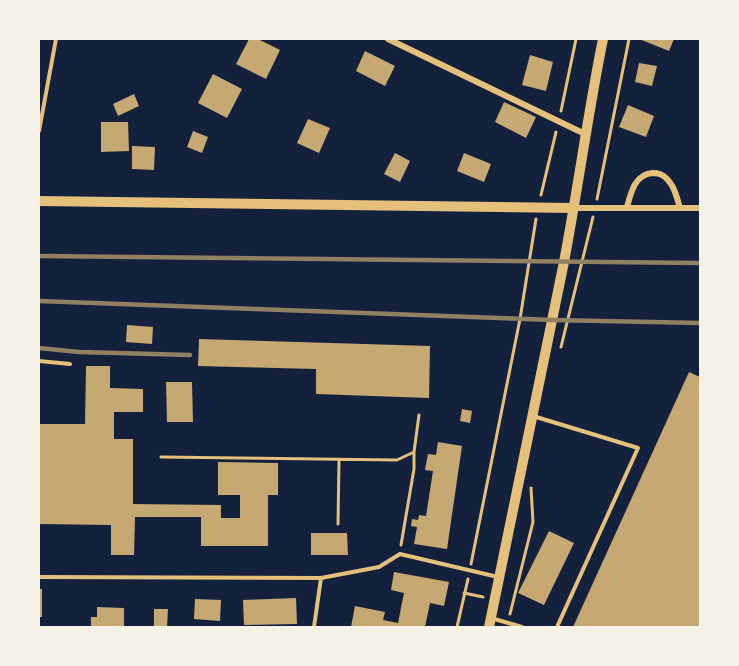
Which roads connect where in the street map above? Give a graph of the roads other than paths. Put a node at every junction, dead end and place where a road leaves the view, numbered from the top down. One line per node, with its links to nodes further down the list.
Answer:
1 (56, 39): 4 (lane)
2 (388, 39): 5 (street)
3 (603, 39): 5 (main road)
4 (39, 131)
5 (585, 134): 8 (main road)
6 (39, 201): 8 (main road)
7 (627, 207): 8 (street); 9 (street); 9 (street)
8 (574, 208): 13 (main road)
9 (680, 208): 10 (street)
10 (700, 208)
11 (39, 362): 12 (lane)
12 (70, 364)
13 (532, 415): 15 (main road); 20 (lane)
14 (39, 577): 16 (lane)
15 (498, 577): 16 (lane); 17 (main road)
16 (321, 578): 18 (lane)
17 (490, 622): 19 (lane)
18 (314, 627)
19 (522, 627)
20 (557, 627)

